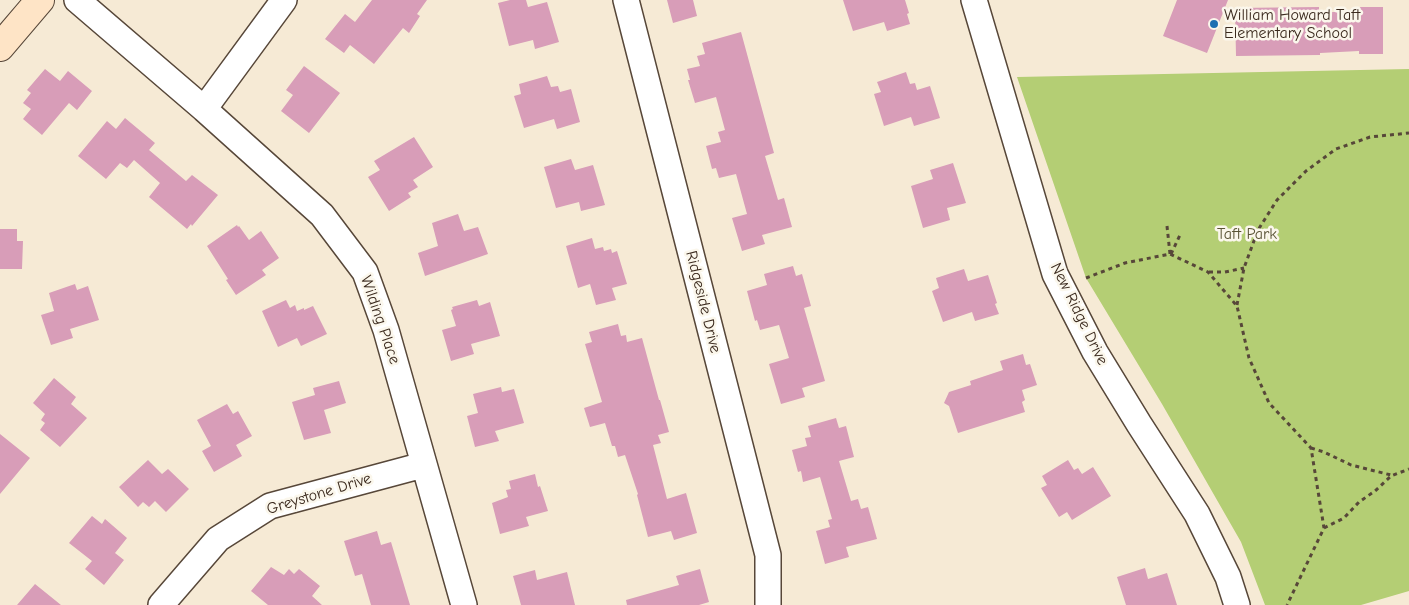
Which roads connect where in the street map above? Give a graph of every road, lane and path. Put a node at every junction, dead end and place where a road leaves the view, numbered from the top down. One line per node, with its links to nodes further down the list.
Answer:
1 (40, 0): 6 (main road)
2 (77, 0): 7 (street, Wilding Place)
3 (284, 0): 7 (street)
4 (626, 0): 23 (street, Ridgeside Drive)
5 (974, 0): 24 (street, New Ridge Drive)
6 (0, 47)
7 (204, 109): 17 (street, Wilding Place)
8 (1409, 133): 12 (path)
9 (1167, 226): 11 (path)
10 (1180, 236): 11 (path)
11 (1170, 254): 13 (path); 14 (path)
12 (1244, 268): 13 (path); 15 (path)
13 (1208, 272): 15 (path)
14 (1086, 278)
15 (1237, 306): 16 (path)
16 (1311, 448): 19 (path); 20 (path)
17 (423, 465): 21 (street, Greystone Drive); 22 (street, Wilding Place)
18 (1409, 470): 19 (path)
19 (1391, 476): 20 (path)
20 (1324, 528): 25 (path)
21 (162, 605)
22 (464, 605)
23 (768, 605)
24 (1237, 605)
25 (1287, 605)

